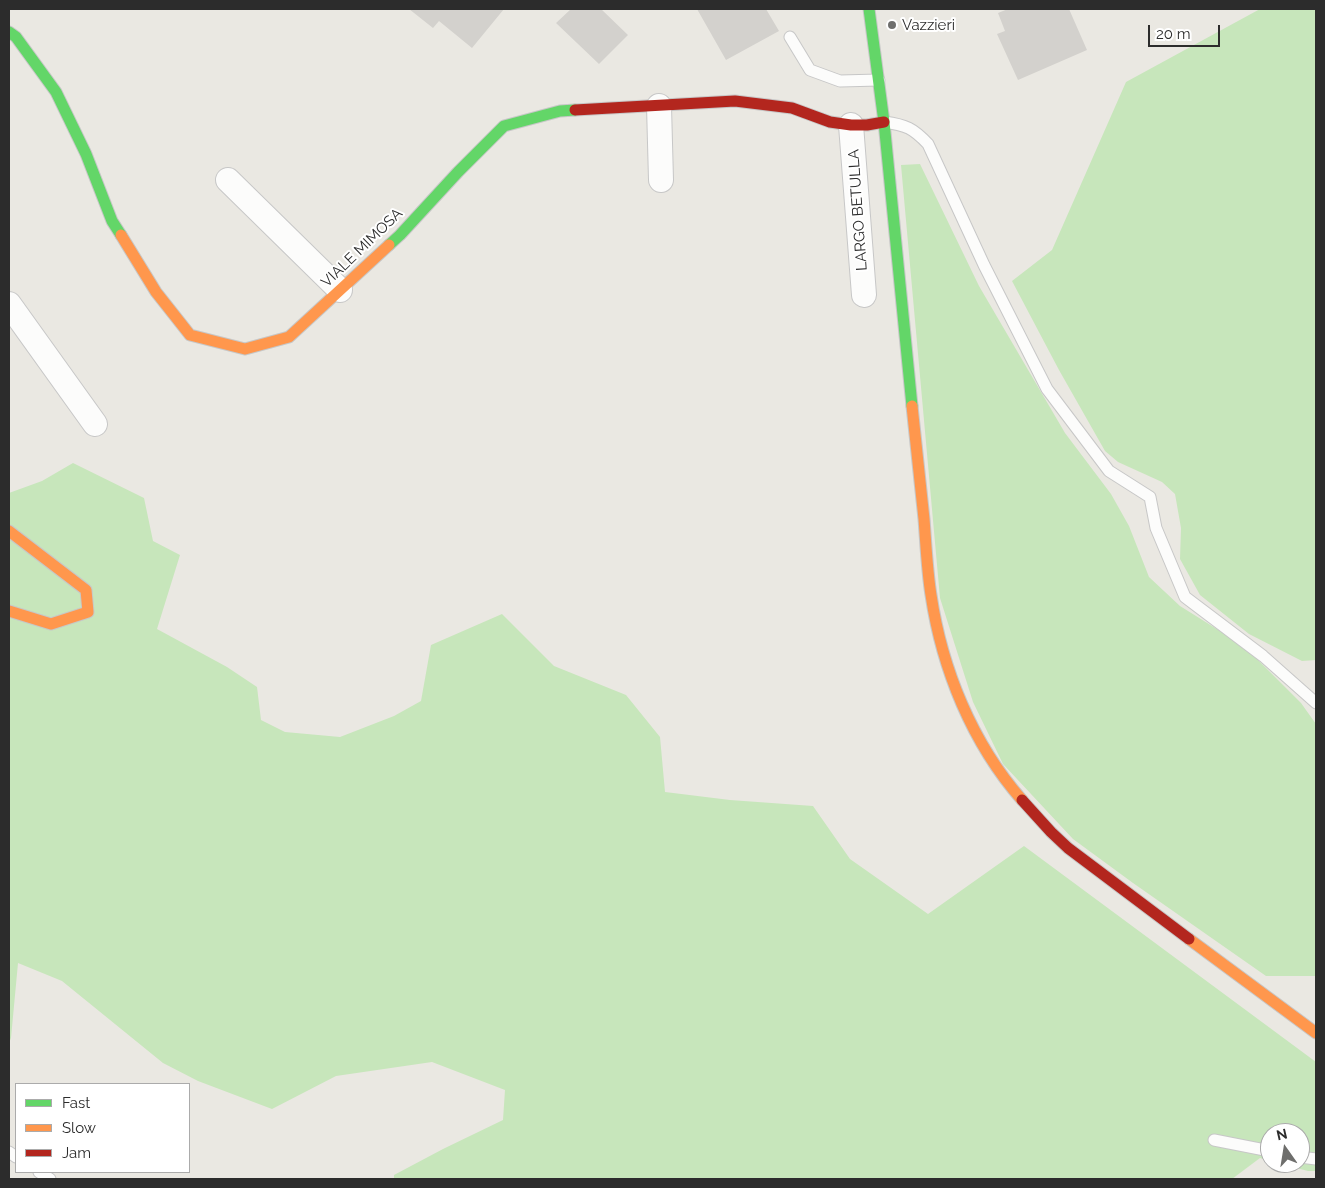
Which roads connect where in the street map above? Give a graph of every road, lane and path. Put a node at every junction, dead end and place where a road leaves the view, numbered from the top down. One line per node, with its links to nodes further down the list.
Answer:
1 (869, 9): 4 (street)
2 (9, 32): 10 (street, VIALE MIMOSA)
3 (790, 37): 4 (lane)
4 (879, 80): 6 (street)
5 (658, 106): 7 (street, VIALE MIMOSA); 9 (street); 10 (street, VIALE MIMOSA)
6 (884, 122): 7 (street, VIALE MIMOSA); 16 (lane); 17 (street)
7 (851, 126): 11 (street, LARGO BETULLA)
8 (228, 180): 10 (street)
9 (661, 180)
10 (340, 290)
11 (864, 296)
12 (9, 304): 13 (street)
13 (95, 424)
14 (9, 531): 15 (street)
15 (9, 611)
16 (1316, 703)
17 (1316, 1033)
18 (1214, 1140): 19 (lane)
19 (1260, 1149)

